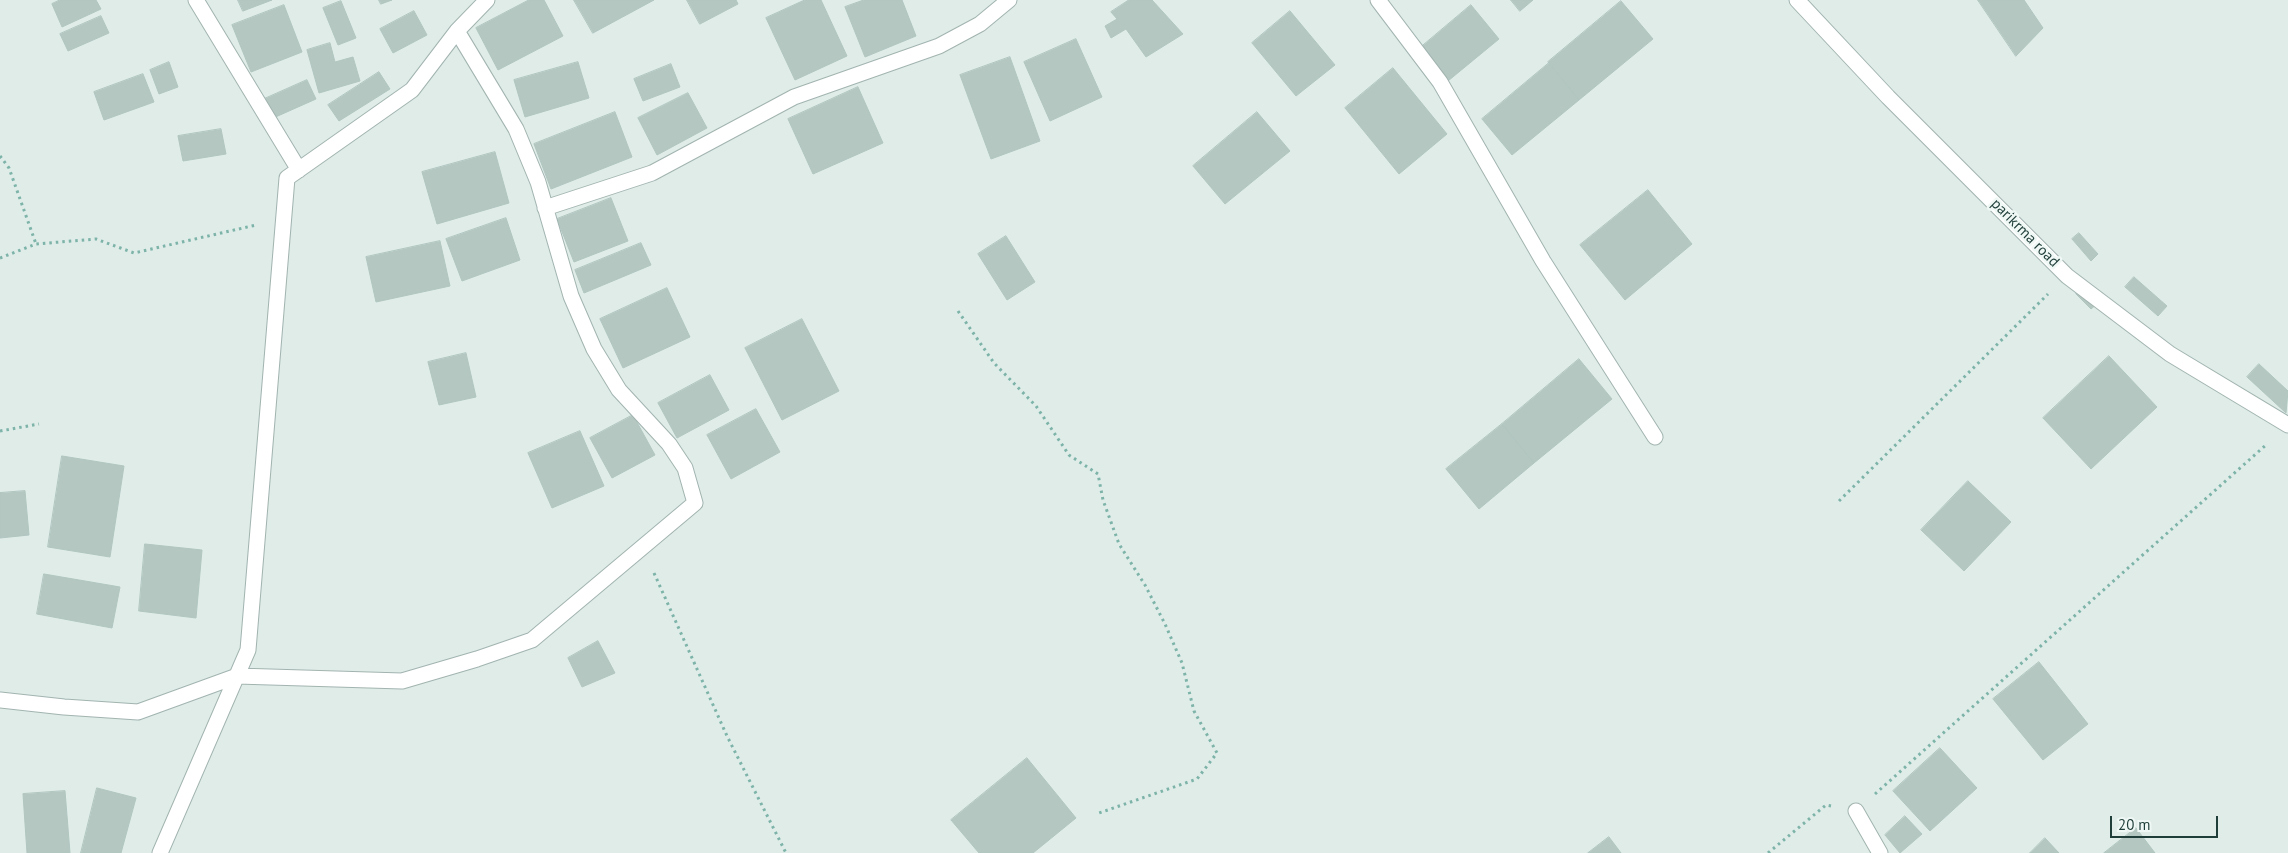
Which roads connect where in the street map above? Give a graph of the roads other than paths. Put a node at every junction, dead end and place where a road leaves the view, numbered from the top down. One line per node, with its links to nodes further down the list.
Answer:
1 (196, 0): 7 (street)
2 (1009, 0): 8 (street)
3 (1378, 0): 10 (street)
4 (1797, 0): 9 (street, parikrma road)
5 (482, 1): 6 (street)
6 (457, 31): 7 (street); 8 (street)
7 (299, 170): 11 (street)
8 (545, 208): 11 (street)
9 (2288, 425)
10 (1655, 437)
11 (237, 676): 12 (street); 14 (street)
12 (0, 700)
13 (1856, 812): 15 (street)
14 (160, 853)
15 (1880, 853)

